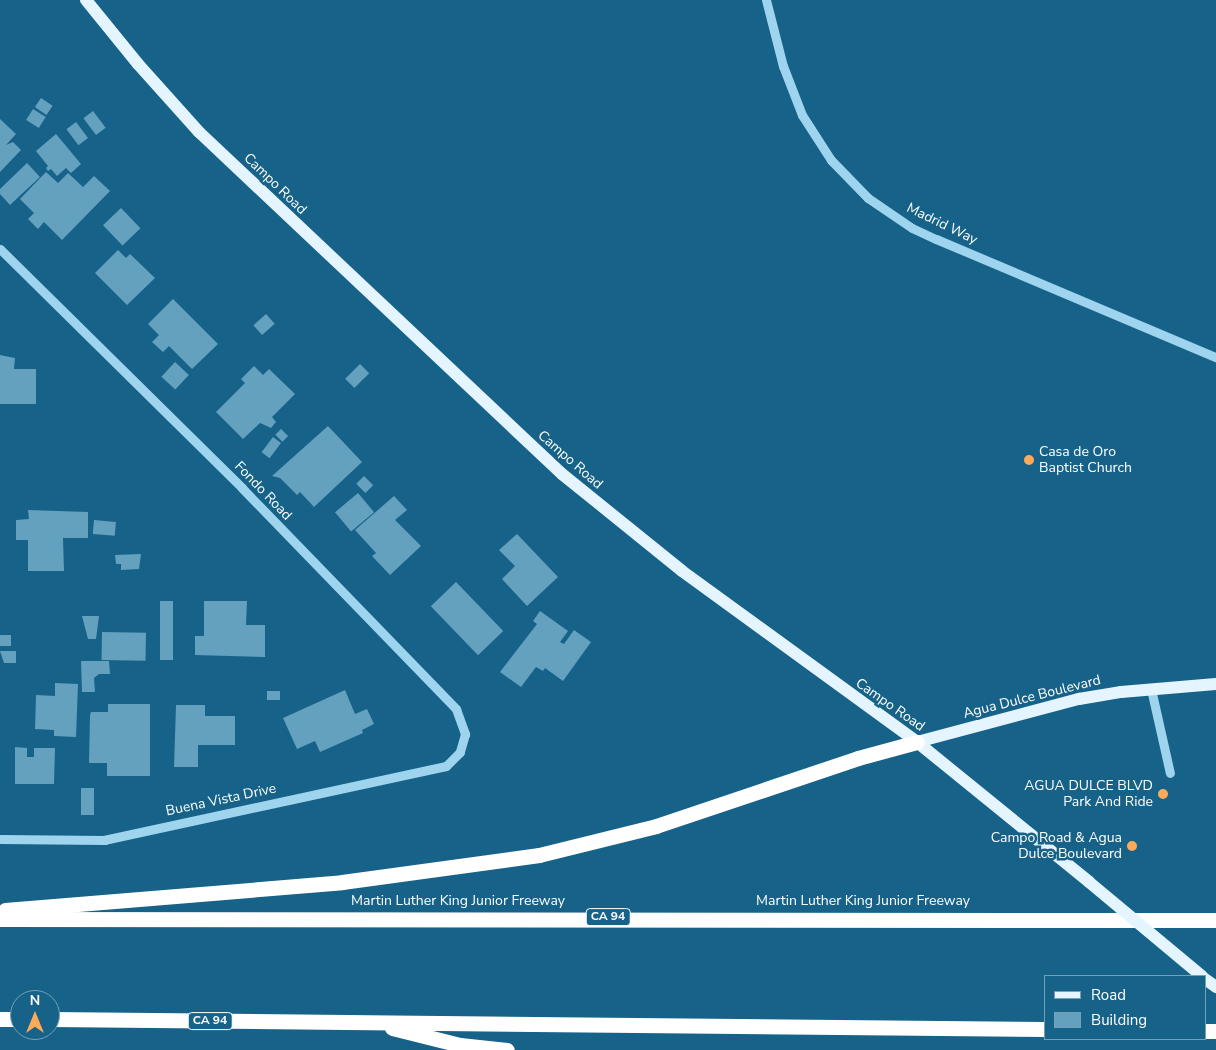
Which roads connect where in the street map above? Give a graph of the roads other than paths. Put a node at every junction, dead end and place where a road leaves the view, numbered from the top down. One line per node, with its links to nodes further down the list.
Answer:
1 (86, 0): 7 (main road, Campo Road)
2 (766, 0): 4 (street, Madrid Way)
3 (0, 249): 8 (street, Fondo Road)
4 (1216, 357)
5 (1216, 684): 6 (main road, Agua Dulce Boulevard)
6 (1151, 689): 7 (main road, Agua Dulce Boulevard); 9 (street)
7 (917, 742): 11 (highway); 14 (main road, Campo Road, bridge)
8 (446, 766): 10 (street, Buena Vista Drive)
9 (1170, 773)
10 (0, 839)
11 (0, 910)
12 (0, 919): 13 (highway, Martin Luther King Junior Freeway / CA 94)
13 (1216, 920)
14 (1201, 975)
15 (1206, 980): 16 (main road)
16 (1216, 988)
17 (60, 1019): 18 (highway, CA 94)
18 (369, 1022): 19 (highway, CA 94); 20 (highway)
19 (1044, 1029)
20 (507, 1050)

